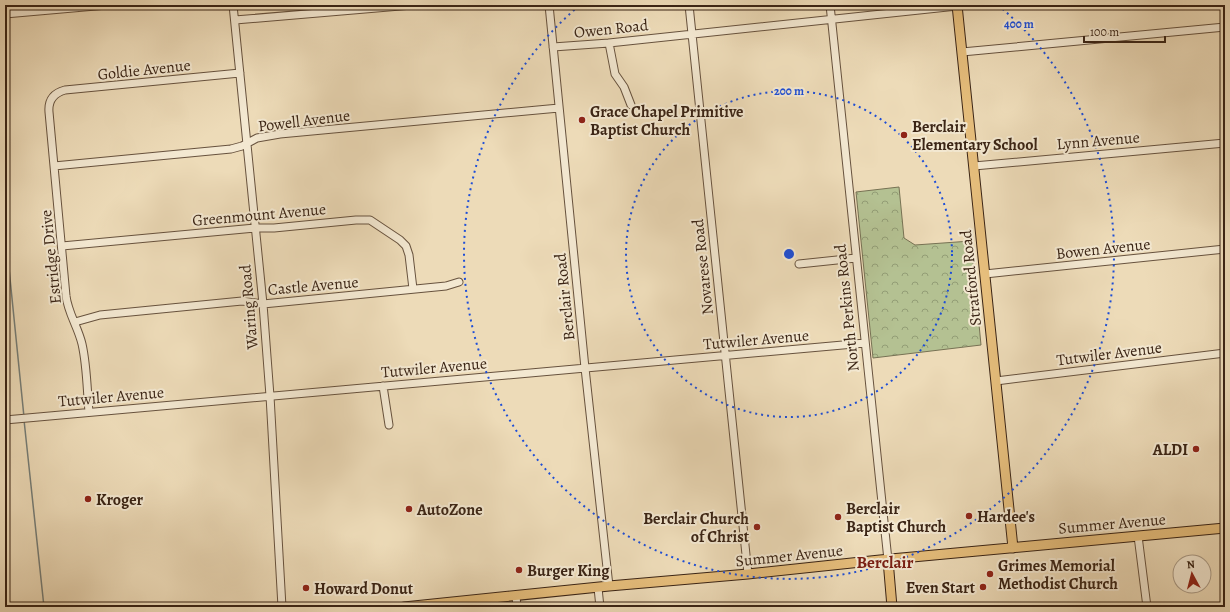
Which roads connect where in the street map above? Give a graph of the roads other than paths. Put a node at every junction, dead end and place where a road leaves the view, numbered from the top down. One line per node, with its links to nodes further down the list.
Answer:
1 (107, 5): 8 (street)
2 (233, 5): 10 (street, Waring Road)
3 (412, 5): 10 (street)
4 (549, 5): 14 (street, Berclair Road)
5 (690, 5): 12 (street, Novarese Road)
6 (830, 5): 9 (street, North Perkins Road)
7 (957, 6): 9 (street, Owen Road); 15 (main road, Stratford Road)
8 (5, 14)
9 (832, 19): 12 (street, Owen Road); 27 (street, North Perkins Road)
10 (235, 20): 16 (street, Waring Road)
11 (1225, 27): 15 (street)
12 (692, 34): 13 (street, Owen Road); 36 (street, Novarese Road)
13 (610, 43): 14 (street, Owen Road); 18 (street)
14 (554, 47): 19 (street, Berclair Road)
15 (962, 52): 23 (main road, Stratford Road)
16 (240, 73): 17 (street, Goldie Avenue); 21 (street, Waring Road)
17 (53, 97): 22 (street, Estridge Drive)
18 (631, 105)
19 (559, 108): 21 (street, Powell Avenue); 37 (street, Berclair Road)
20 (1225, 143): 23 (street, Lynn Avenue)
21 (247, 144): 22 (street, Powell Avenue); 24 (street, Waring Road)
22 (54, 166): 25 (street, Estridge Drive)
23 (974, 166): 29 (main road, Stratford Road)
24 (255, 228): 25 (street, Greenmount Avenue); 31 (street, Greenmount Avenue); 32 (street, Waring Road)
25 (62, 246): 33 (street, Estridge Drive)
26 (1225, 249): 29 (street, Bowen Avenue)
27 (856, 258): 28 (street); 34 (street, North Perkins Road)
28 (799, 264)
29 (985, 274): 38 (main road, Stratford Road)
30 (459, 282): 31 (street, Castle Avenue)
31 (413, 289): 32 (street, Castle Avenue)
32 (263, 304): 33 (street, Castle Avenue); 40 (street, Waring Road)
33 (75, 322): 41 (street, Estridge Drive)
34 (865, 342): 36 (street, Tutwiler Avenue); 47 (street, North Perkins Road)
35 (1225, 353): 38 (street, Tutwiler Avenue)
36 (725, 356): 37 (street, Tutwiler Avenue); 48 (street, Novarese Road)
37 (585, 368): 39 (street, Tutwiler Avenue); 49 (street, Berclair Road)
38 (996, 381): 46 (main road, Stratford Road)
39 (383, 386): 40 (street, Tutwiler Avenue); 43 (street)
40 (270, 396): 41 (street, Tutwiler Avenue); 52 (street, Waring Road)
41 (89, 412): 42 (street, Tutwiler Avenue)
42 (5, 420)
43 (389, 425)
44 (1225, 528): 45 (main road, Summer Avenue)
45 (1138, 536): 46 (main road, Summer Avenue); 57 (street)
46 (1013, 548): 47 (main road, Summer Avenue)
47 (888, 560): 48 (main road, Summer Avenue); 56 (main road, North Perkins Road)
48 (748, 574): 49 (main road, Summer Avenue)
49 (609, 586): 50 (main road, Summer Avenue)
50 (598, 588): 51 (main road, Summer Avenue); 55 (street)
51 (516, 596): 53 (main road, Summer Avenue); 54 (street)
52 (282, 607)
53 (404, 607)
54 (517, 607)
55 (600, 607)
56 (892, 607)
57 (1147, 607)

